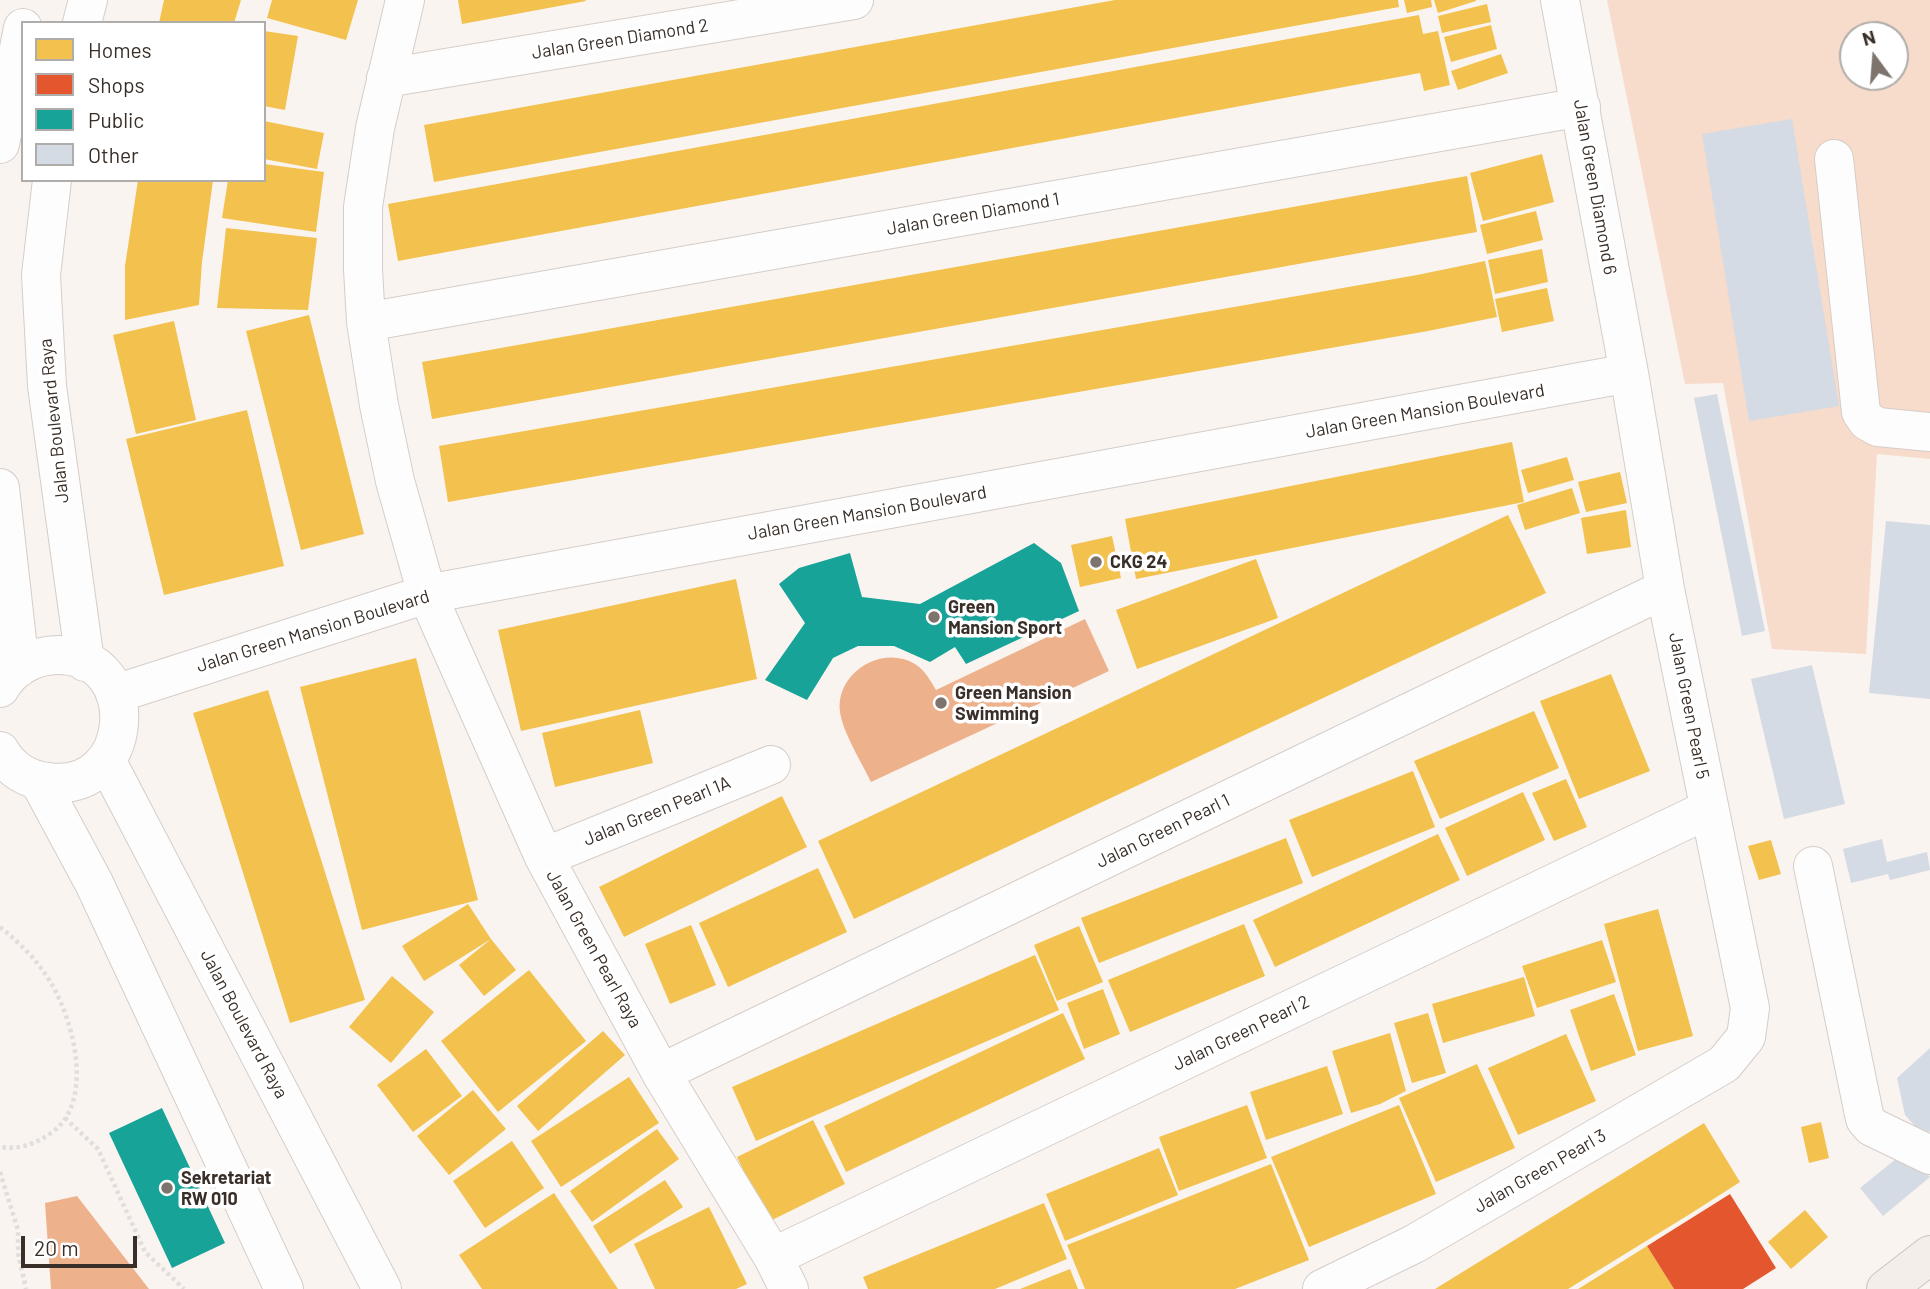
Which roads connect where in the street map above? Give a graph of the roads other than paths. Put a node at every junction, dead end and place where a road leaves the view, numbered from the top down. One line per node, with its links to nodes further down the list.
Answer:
1 (30, 0): 6 (street)
2 (88, 0): 7 (street)
3 (405, 0): 9 (street, Jalan Green Pearl Raya)
4 (855, 0): 9 (street, Jalan Green Diamond 2)
5 (1560, 0): 10 (street, Jalan Green Diamond 6)
6 (25, 21)
7 (83, 21)
8 (21, 38): 11 (street)
9 (386, 78): 14 (street, Jalan Green Pearl Raya)
10 (1581, 107): 14 (street, Jalan Green Diamond 1); 15 (street, Jalan Green Diamond 6)
11 (0, 144)
12 (1835, 159): 16 (street)
13 (52, 182): 20 (street, Jalan Boulevard Raya)
14 (366, 322): 19 (street, Jalan Green Pearl Raya)
15 (1629, 373): 18 (street, Jalan Green Pearl 5); 19 (street, Jalan Green Mansion Boulevard)
16 (1930, 432)
17 (0, 488): 21 (street)
18 (1665, 589): 27 (street, Jalan Green Pearl 5); 31 (street, Jalan Green Pearl 1)
19 (427, 594): 22 (street, Jalan Green Mansion Boulevard); 28 (street, Jalan Green Pearl Raya)
20 (85, 662): 21 (street); 22 (street)
21 (10, 678)
22 (116, 694): 24 (street)
23 (0, 751): 26 (street)
24 (106, 760): 26 (street); 36 (street, Jalan Boulevard Raya)
25 (771, 765): 28 (street, Jalan Green Pearl 1A)
26 (39, 781): 35 (street)
27 (1709, 809): 30 (street, Jalan Green Pearl 5); 34 (street, Jalan Green Pearl 2)
28 (544, 857): 31 (street, Jalan Green Pearl Raya)
29 (1813, 866): 32 (street)
30 (1746, 1037): 37 (street, Jalan Green Pearl 3)
31 (661, 1073): 34 (street, Jalan Green Pearl Raya)
32 (1930, 1155)
33 (1930, 1255): 38 (highway)
34 (781, 1273)
35 (284, 1289)
36 (383, 1289)
37 (1322, 1289)
38 (1886, 1289)

